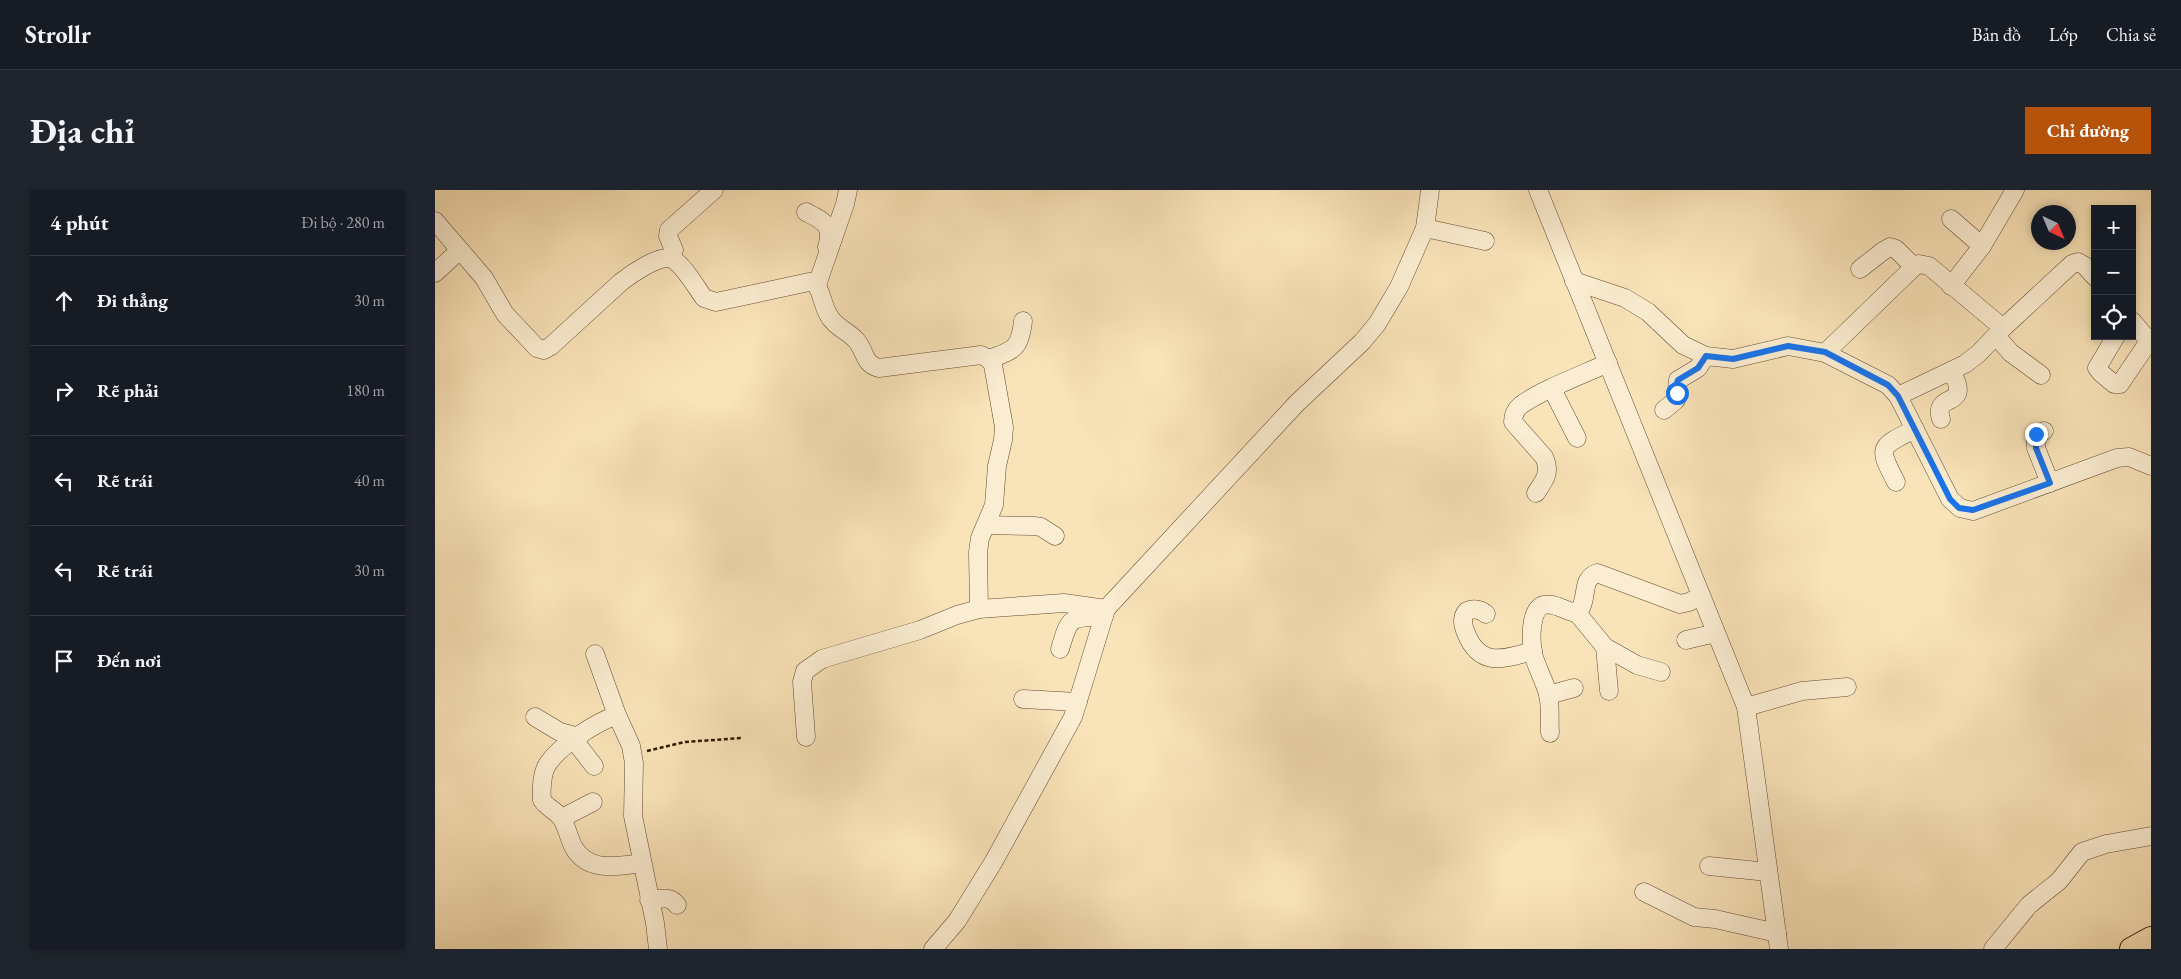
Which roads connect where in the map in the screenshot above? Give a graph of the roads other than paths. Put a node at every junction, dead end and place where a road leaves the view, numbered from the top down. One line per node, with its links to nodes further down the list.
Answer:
1 (714, 190): 13 (street)
2 (848, 190): 19 (street)
3 (1430, 190): 9 (street)
4 (1538, 190): 18 (street)
5 (2015, 190): 11 (street)
6 (806, 212): 19 (street)
7 (1951, 219): 11 (street)
8 (435, 221): 12 (street)
9 (1425, 228): 10 (street); 47 (street)
10 (1485, 241)
11 (1982, 246): 20 (street)
12 (460, 250): 13 (street); 16 (street)
13 (671, 258): 19 (street)
14 (1914, 267): 15 (street); 20 (street); 26 (street)
15 (1861, 269)
16 (435, 273)
17 (2091, 273): 23 (street)
18 (1574, 281): 27 (street); 29 (street)
19 (815, 284): 28 (street)
20 (1951, 286): 23 (street)
21 (1023, 321): 28 (street)
22 (2136, 326): 25 (street)
23 (2000, 332): 30 (street); 31 (street)
24 (2114, 340): 25 (street)
25 (2150, 342)
26 (1825, 352): 27 (street); 33 (street)
27 (1706, 356): 34 (street)
28 (989, 359): 43 (street)
29 (1608, 363): 32 (street); 45 (street)
30 (1951, 371): 33 (street); 35 (street)
31 (2041, 374)
32 (1553, 389): 38 (street); 42 (street)
33 (1898, 396): 36 (street)
34 (1664, 410)
35 (1941, 419)
36 (1915, 429): 40 (street); 41 (street)
37 (2044, 431): 41 (street)
38 (1577, 438)
39 (2151, 466): 41 (street)
40 (1896, 482)
41 (2050, 483)
42 (1536, 492)
43 (986, 525): 44 (street); 46 (street)
44 (1055, 536)
45 (1701, 596): 48 (street); 50 (street)
46 (979, 609): 47 (street); 67 (street)
47 (1105, 612): 53 (street); 62 (street)
48 (1577, 612): 52 (street); 54 (street)
49 (1486, 614): 54 (street)
50 (1716, 633): 51 (street); 63 (street)
51 (1686, 640)
52 (1605, 647): 56 (street); 59 (street)
53 (1060, 649)
54 (1533, 651): 60 (street)
55 (595, 654): 64 (street)
56 (1661, 672)
57 (1847, 687): 63 (street)
58 (1575, 688): 60 (street)
59 (1609, 692)
60 (1548, 695): 66 (street)
61 (1023, 699): 62 (street)
62 (1079, 702): 82 (street)
63 (1746, 707): 75 (street)
64 (617, 715): 68 (street); 73 (street)
65 (535, 717): 68 (street)
66 (1550, 733)
67 (806, 737)
68 (576, 738): 69 (street); 71 (street)
69 (594, 766)
70 (593, 802): 71 (street)
71 (562, 818): 73 (street)
72 (2151, 836): 83 (street)
73 (642, 863): 77 (street)
74 (1709, 866): 75 (street)
75 (1768, 872): 80 (street)
76 (1644, 892): 80 (street)
77 (649, 900): 78 (street); 81 (street)
78 (677, 905)
79 (2151, 938): 84 (main road)
80 (1778, 941)
81 (657, 949)
82 (933, 949)
83 (1993, 949)
84 (2131, 949)

